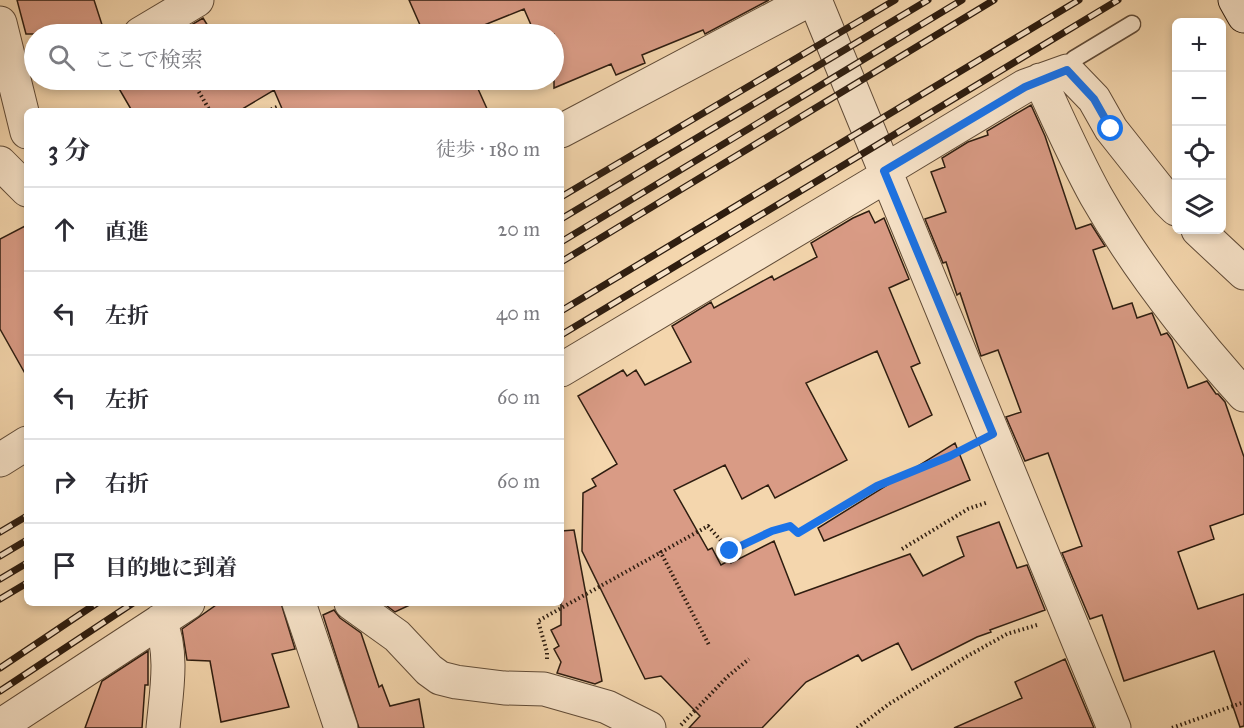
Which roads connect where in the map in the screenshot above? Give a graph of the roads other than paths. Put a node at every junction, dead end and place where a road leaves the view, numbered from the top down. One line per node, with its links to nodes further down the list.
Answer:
1 (198, 0): 7 (street)
2 (809, 0): 13 (street)
3 (815, 0): 15 (street)
4 (1235, 0): 5 (street)
5 (1244, 16)
6 (0, 23): 9 (street)
7 (157, 24)
8 (1132, 24): 10 (lane)
9 (24, 70)
10 (1053, 75): 15 (street); 17 (street); 21 (street)
11 (25, 90): 12 (street)
12 (26, 108)
13 (564, 129)
14 (0, 163): 16 (street)
15 (885, 173): 20 (street); 32 (street)
16 (24, 187)
17 (1172, 204)
18 (1202, 234): 19 (street)
19 (1244, 273)
20 (564, 368)
21 (1244, 394)
22 (24, 445): 23 (street)
23 (0, 460)
24 (183, 606): 27 (street)
25 (300, 606): 30 (street)
26 (355, 606): 31 (street)
27 (160, 621): 28 (street); 29 (street)
28 (0, 726)
29 (163, 728)
30 (341, 728)
31 (650, 728)
32 (1114, 728)

